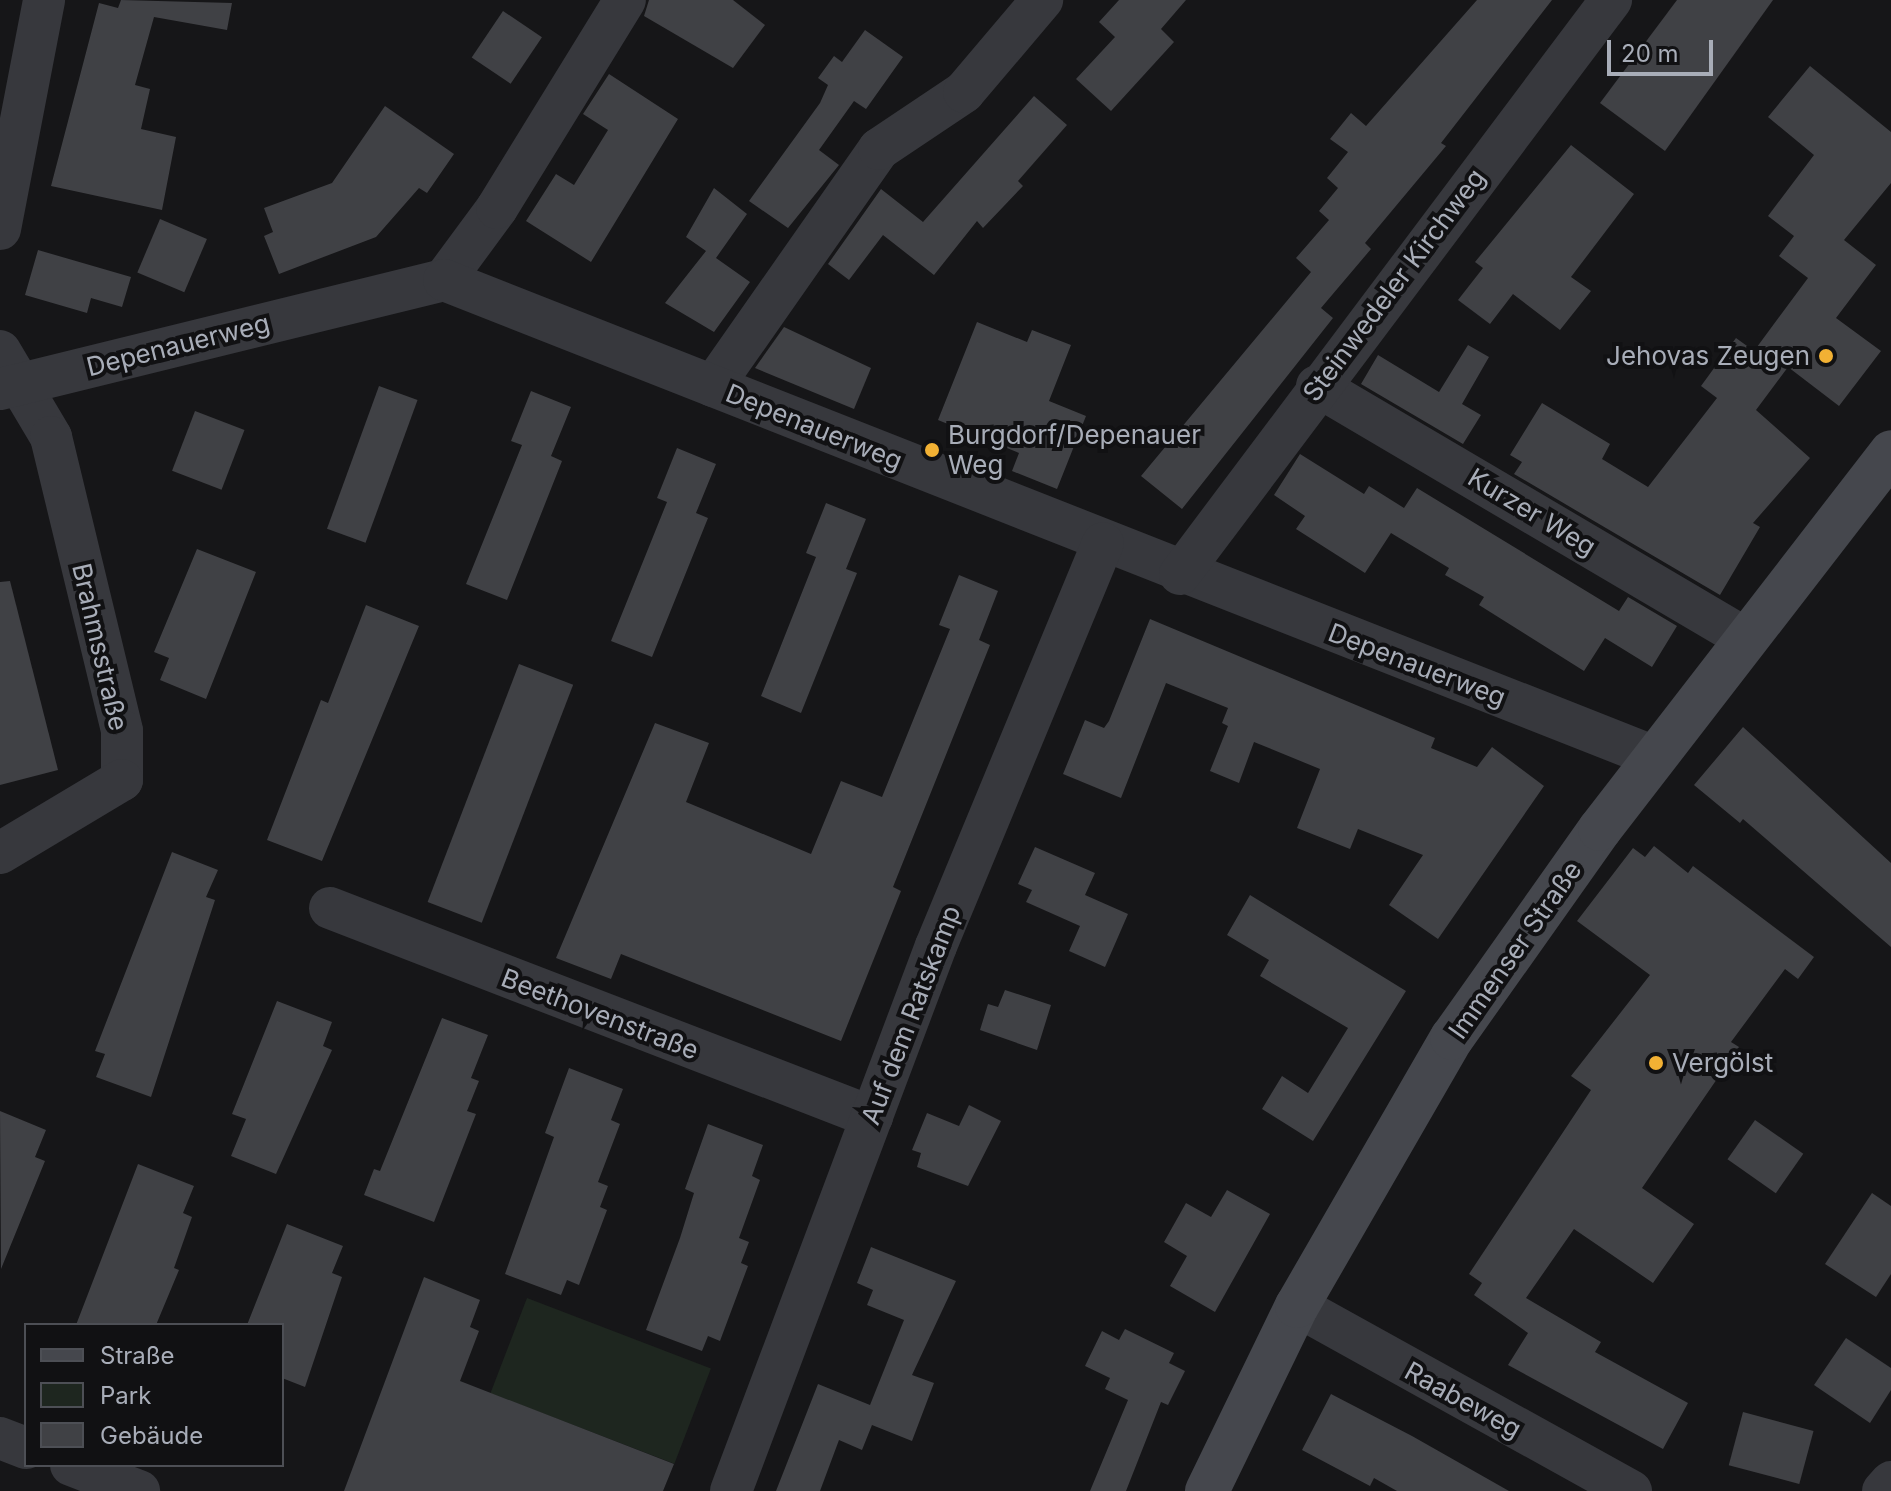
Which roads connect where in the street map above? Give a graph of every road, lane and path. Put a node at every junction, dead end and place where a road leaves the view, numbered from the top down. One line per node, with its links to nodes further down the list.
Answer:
1 (44, 0): 5 (street)
2 (625, 0): 6 (street)
3 (1042, 0): 8 (street)
4 (1611, 0): 9 (street, Steinwedeler Kirchweg)
5 (0, 229)
6 (444, 280): 7 (street, Depenauerweg); 8 (street, Depenauerweg)
7 (7, 375): 15 (street, Brahmsstraße)
8 (713, 386): 11 (street, Depenauerweg)
9 (1317, 386): 12 (street, Steinwedeler Kirchweg); 13 (street, Kurzer Weg)
10 (1891, 452): 13 (main road, Immenser Straße)
11 (1103, 543): 12 (street, Depenauerweg); 17 (street, Auf dem Ratskamp)
12 (1180, 574): 14 (street, Depenauerweg)
13 (1747, 639): 14 (main road, Immenser Straße)
14 (1655, 757): 18 (main road, Immenser Straße)
15 (0, 853)
16 (330, 908): 17 (street, Beethovenstraße)
17 (872, 1117): 24 (street, Auf dem Ratskamp)
18 (1297, 1306): 25 (main road, Immenser Straße); 26 (street, Raabeweg)
19 (0, 1438): 20 (street)
20 (24, 1447)
21 (76, 1467): 23 (street)
22 (1891, 1482): 27 (street)
23 (139, 1491)
24 (731, 1491)
25 (1207, 1491)
26 (1631, 1491)
27 (1883, 1491)

